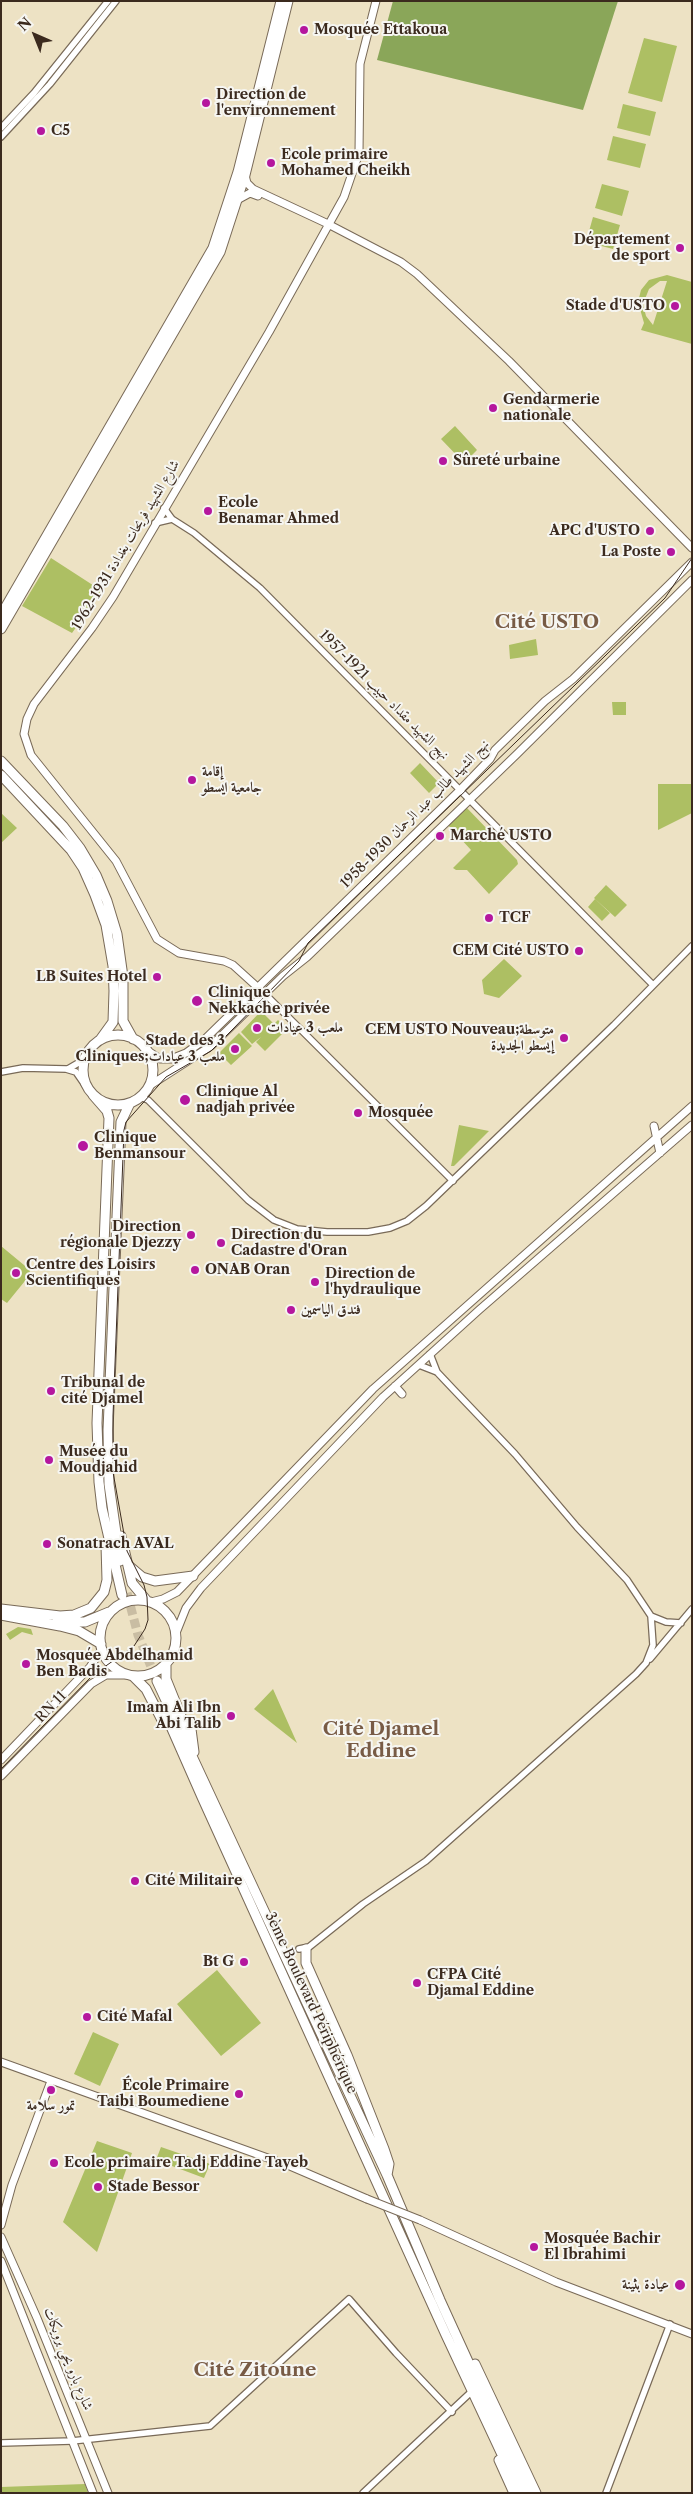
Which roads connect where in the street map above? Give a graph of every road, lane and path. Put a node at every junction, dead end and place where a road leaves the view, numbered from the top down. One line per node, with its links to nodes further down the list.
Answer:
1 (108, 1): 6 (street)
2 (116, 1): 7 (street)
3 (282, 1): 18 (highway)
4 (288, 1): 8 (highway)
5 (376, 1): 11 (main road, شارع الشهيد فريحات بغدادة 1931-1962)
6 (1, 128)
7 (1, 137)
8 (245, 175): 9 (highway); 10 (main road)
9 (239, 199): 10 (main road); 19 (highway)
10 (284, 206): 11 (main road)
11 (329, 226): 12 (main road, شارع الشهيد فريحات بغدادة 1931-1962); 15 (main road)
12 (164, 508): 13 (street); 14 (main road, شارع الشهيد فريحات بغدادة 1931-1962)
13 (172, 519): 14 (street); 22 (street, نهج الشهيد مقداد حبيب 1921-1957)
14 (156, 523): 26 (main road, شارع الشهيد فريحات بغدادة 1931-1962)
15 (692, 548)
16 (692, 562): 22 (main road, نهج الشهيد طالب عبد الرحمان 1930-1958)
17 (692, 580): 23 (main road, نهج الشهيد طالب عبد الرحمان 1930-1958)
18 (1, 615)
19 (1, 629)
20 (1, 761): 28 (highway)
21 (1, 775): 29 (highway)
22 (460, 790): 23 (street, نهج الشهيد مقداد حبيب 1921-1957); 26 (main road, نهج الشهيد طالب عبد الرحمان 1930-1958)
23 (470, 800): 25 (street, نهج الشهيد مقداد حبيب 1921-1957); 27 (main road, نهج الشهيد طالب عبد الرحمان 1930-1958)
24 (692, 946): 25 (street)
25 (653, 985): 44 (street)
26 (258, 988): 27 (main road, شارع الشهيد فريحات بغدادة 1931-1962); 30 (main road, نهج الشهيد طالب عبد الرحمان 1930-1958)
27 (265, 994): 35 (main road, نهج الشهيد طالب عبد الرحمان 1930-1958); 44 (street)
28 (134, 1039): 29 (highway); 30 (highway)
29 (100, 1040): 31 (highway)
30 (148, 1051): 35 (highway)
31 (86, 1054): 32 (street); 34 (highway)
32 (66, 1069): 33 (street); 34 (street)
33 (1, 1072)
34 (86, 1085): 36 (highway)
35 (149, 1086): 37 (highway)
36 (93, 1095): 38 (highway); 53 (highway)
37 (140, 1097): 38 (highway); 44 (street)
38 (130, 1103): 52 (highway)
39 (692, 1106): 42 (main road)
40 (692, 1125): 43 (main road)
41 (654, 1126): 42 (main road)
42 (656, 1137): 43 (main road); 55 (main road)
43 (660, 1154): 45 (main road)
44 (453, 1181)
45 (430, 1354): 46 (main road); 47 (street)
46 (419, 1365): 47 (street); 48 (main road)
47 (437, 1372): 61 (street)
48 (395, 1386): 49 (main road); 50 (main road)
49 (402, 1394)
50 (335, 1447): 51 (main road); 63 (main road)
51 (342, 1454)
52 (108, 1465): 53 (highway); 54 (highway)
53 (104, 1519): 58 (highway); 59 (highway)
54 (128, 1565): 55 (highway); 56 (highway)
55 (194, 1576): 56 (main road)
56 (149, 1602): 59 (highway); 63 (highway)
57 (692, 1609): 62 (street)
58 (1, 1610): 59 (highway)
59 (113, 1610): 64 (highway)
60 (1, 1615): 64 (highway)
61 (651, 1616): 62 (street); 65 (street)
62 (681, 1623): 65 (street)
63 (176, 1633): 66 (highway)
64 (101, 1647): 67 (highway); 70 (main road, RN 11)
65 (646, 1663): 74 (street)
66 (166, 1664): 67 (highway); 69 (highway)
67 (131, 1675): 72 (main road, RN 11); 73 (highway)
68 (191, 1729): 69 (highway)
69 (194, 1752): 71 (highway)
70 (1, 1760)
71 (198, 1767): 73 (highway, 3ème Boulevard Périphérique); 77 (highway, 3ème Boulevard Périphérique)
72 (1, 1776)
73 (202, 1798): 84 (highway, 3ème Boulevard Périphérique)
74 (302, 1949): 77 (highway)
75 (1, 2062): 76 (main road)
76 (51, 2081): 78 (main road); 82 (main road, bridge)
77 (387, 2175): 81 (highway, 3ème Boulevard Périphérique)
78 (1, 2225)
79 (1, 2237): 88 (main road, شارع بارو يحي برويكات)
80 (1, 2261): 89 (main road, شارع بارو يحي برويكات)
81 (440, 2300): 87 (highway, 3ème Boulevard Périphérique); 97 (highway, 3ème Boulevard Périphérique)
82 (670, 2324): 83 (main road); 98 (street)
83 (692, 2334)
84 (446, 2336): 85 (highway, 3ème Boulevard Périphérique); 87 (highway, 3ème Boulevard Périphérique)
85 (469, 2394): 86 (street); 94 (highway, 3ème Boulevard Périphérique)
86 (452, 2412): 88 (street); 93 (street)
87 (497, 2434): 95 (highway); 96 (highway)
88 (88, 2440): 89 (street); 92 (main road, شارع بارو يحي برويكات)
89 (72, 2442): 90 (street); 91 (main road, شارع بارو يحي برويكات)
90 (1, 2443)
91 (93, 2493)
92 (108, 2493)
93 (362, 2493)
94 (514, 2493)
95 (520, 2493)
96 (528, 2493)
97 (536, 2493)
98 (606, 2493)

